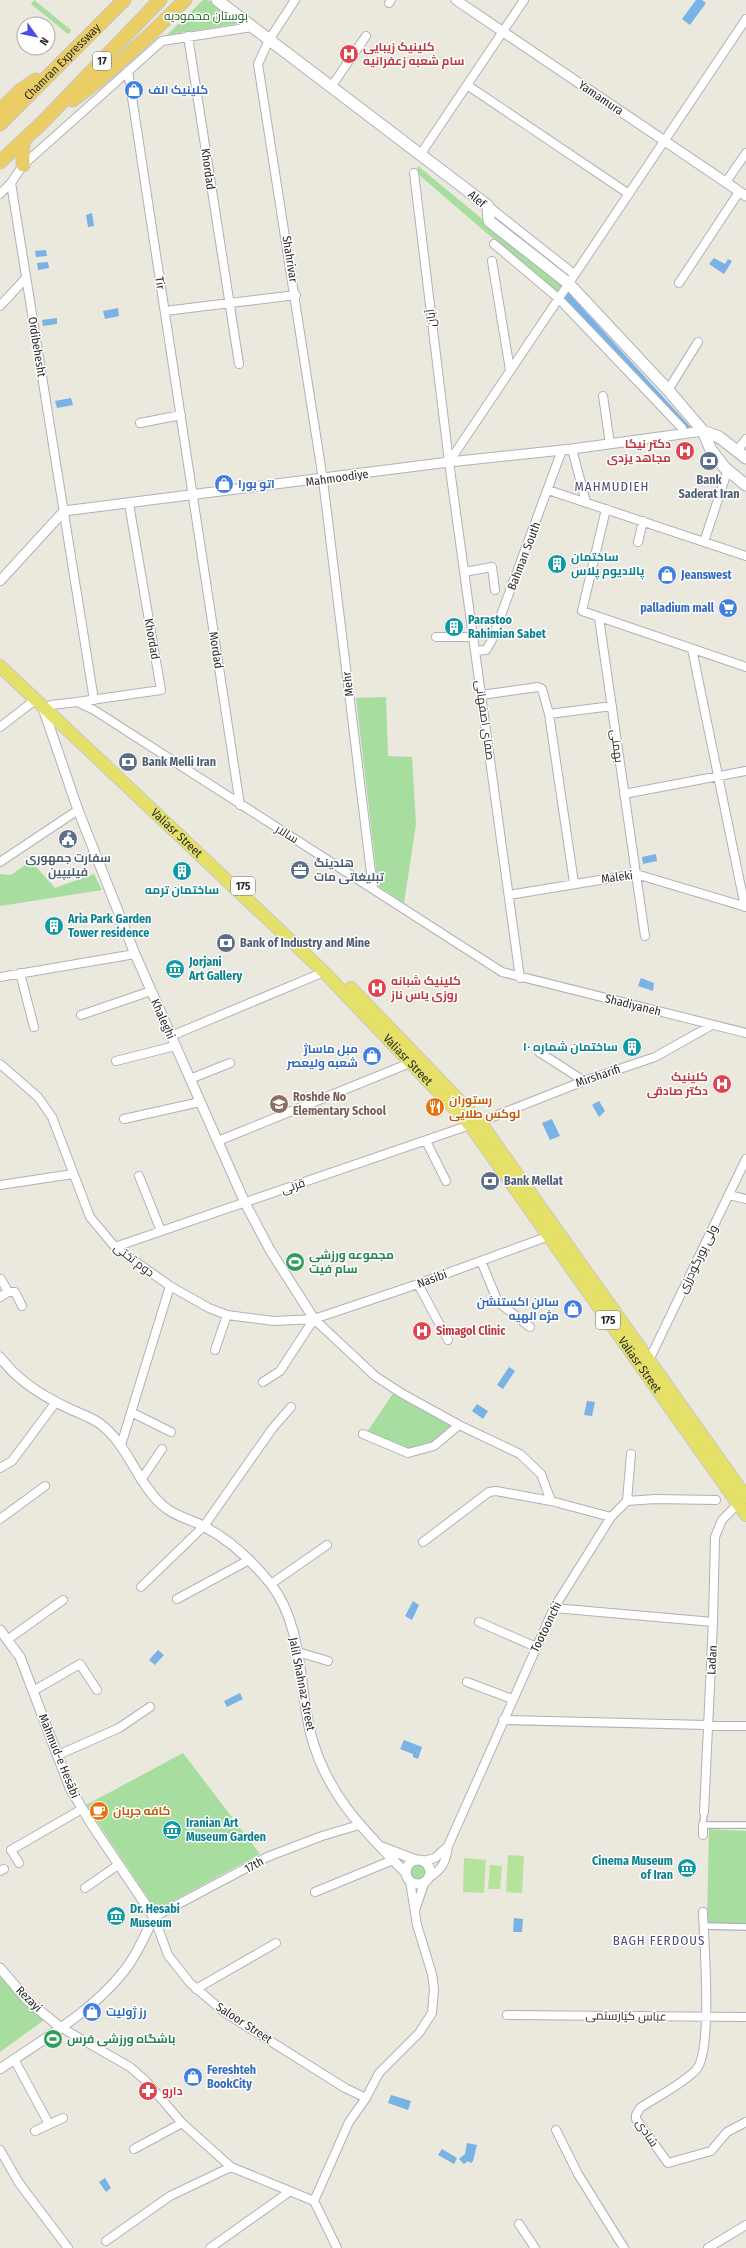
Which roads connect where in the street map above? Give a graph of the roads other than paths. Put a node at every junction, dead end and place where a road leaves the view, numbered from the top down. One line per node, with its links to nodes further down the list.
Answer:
1 (124, 0): 14 (highway, Chamran Expressway / 17)
2 (160, 0): 19 (highway, 17)
3 (185, 0): 19 (highway)
4 (217, 0): 9 (main road, Alef)
5 (296, 0): 13 (street, Shahrivar)
6 (456, 0): 10 (street, Yamamura)
7 (524, 0): 10 (street)
8 (746, 19): 22 (street)
9 (252, 27): 11 (street); 13 (main road, Alef)
10 (503, 31): 16 (street); 22 (street, Yamamura)
11 (188, 36): 15 (street); 42 (street, Khordad)
12 (366, 36): 17 (street)
13 (269, 40): 17 (main road, Alef); 40 (street, Shahrivar)
14 (61, 63): 18 (highway); 20 (highway, Chamran Expressway / 17)
15 (128, 70): 28 (street); 44 (street, Tir)
16 (467, 85): 25 (street); 33 (street)
17 (331, 87): 25 (main road, Alef)
18 (0, 110)
19 (43, 122): 21 (highway, 17)
20 (0, 124)
21 (23, 141): 23 (highway, 17); 28 (highway)
22 (665, 141): 30 (street, Yamamura); 33 (street)
23 (13, 151): 26 (highway, 17); 27 (highway)
24 (746, 152): 30 (street)
25 (420, 155): 38 (main road, Alef)
26 (0, 162)
27 (0, 165)
28 (23, 165): 31 (street)
29 (414, 173): 59 (street, آبان)
30 (726, 182): 34 (street, Yamamura)
31 (11, 183): 32 (street); 37 (street, Ordibehesht)
32 (0, 194)
33 (629, 194): 38 (street)
34 (743, 194): 39 (street)
35 (494, 244): 41 (street)
36 (492, 261): 47 (street)
37 (26, 278): 43 (street); 68 (street, Ordibehesht)
38 (571, 279): 41 (street); 48 (main road, Alef)
39 (678, 283)
40 (296, 295): 42 (street); 61 (street, Shahrivar)
41 (558, 298): 47 (street); 52 (street)
42 (228, 303): 44 (street); 46 (street, Khordad)
43 (0, 306)
44 (165, 311): 50 (street, Tir)
45 (698, 342): 48 (street)
46 (239, 364)
47 (510, 370): 59 (street)
48 (668, 390): 53 (main road, Alef)
49 (603, 396): 55 (street)
50 (180, 415): 51 (street); 64 (street, Tir)
51 (140, 423)
52 (682, 428)
53 (703, 431): 55 (street, Mahmoodiye); 58 (main road); 60 (main road)
54 (746, 439): 58 (street)
55 (610, 444): 56 (street, Mahmoodiye)
56 (572, 449): 57 (street, Mahmoodiye); 65 (street)
57 (562, 450): 59 (street, Mahmoodiye); 63 (street, Bahman South)
58 (742, 454): 60 (main road)
59 (449, 462): 61 (street, Mahmoodiye); 73 (street, صفای اصفهانی)
60 (726, 468): 62 (main road); 71 (street)
61 (323, 480): 64 (street, Mahmoodiye); 99 (street, Mehr)
62 (746, 485)
63 (548, 490): 65 (street); 80 (street, Bahman South)
64 (193, 496): 66 (street, Mahmoodiye); 94 (street, Mordad)
65 (586, 502): 67 (street)
66 (129, 504): 68 (street, Mahmoodiye); 85 (street, Khordad)
67 (606, 509): 69 (street); 76 (street)
68 (64, 511): 74 (street); 85 (street, Ordibehesht)
69 (643, 522): 70 (street); 71 (street)
70 (638, 542)
71 (704, 542): 72 (street)
72 (746, 556)
73 (464, 572): 75 (street); 78 (street, صفای اصفهانی)
74 (0, 581)
75 (495, 590)
76 (599, 618): 79 (street); 88 (street, بهمنی)
77 (436, 637): 78 (street)
78 (473, 637): 80 (street, صفای اصفهانی)
79 (692, 649): 83 (street); 92 (street)
80 (475, 651): 84 (street, صفای اصفهانی)
81 (0, 656): 87 (main road, Valiasr Street / 175)
82 (0, 666): 87 (main road, Valiasr Street / 175)
83 (746, 667)
84 (481, 695): 89 (street); 100 (street, صفای اصفهانی)
85 (94, 700): 86 (street, Khordad)
86 (78, 702): 87 (street); 94 (street, سالار)
87 (43, 704): 90 (street); 95 (street, Khaleghi); 104 (main road, Valiasr Street / 175); 124 (main road, Valiasr Street / 175)
88 (612, 706): 89 (street); 93 (street, بهمنی)
89 (549, 714): 98 (street)
90 (0, 727)
91 (746, 771): 92 (street)
92 (718, 776): 93 (street); 101 (street)
93 (624, 794): 97 (street, بهمنی)
94 (240, 805): 99 (street, سالار)
95 (78, 810): 96 (street); 103 (street, Khaleghi)
96 (0, 862)
97 (636, 874): 98 (street, Maleki); 101 (street, Maleki); 102 (street, بهمنی)
98 (574, 884): 100 (street, Maleki)
99 (373, 889): 107 (street, سالار)
100 (509, 895): 107 (street, صفای اصفهانی)
101 (746, 907)
102 (644, 936)
103 (135, 954): 105 (street); 108 (street, Khaleghi)
104 (324, 972): 113 (street); 118 (main road, Valiasr Street / 175)
105 (20, 973): 106 (street); 111 (street)
106 (0, 977)
107 (520, 978): 110 (street, Shadiyaneh)
108 (151, 991): 109 (street); 113 (street, Khaleghi)
109 (81, 1015)
110 (712, 1025): 112 (street, Shadiyaneh); 121 (street, Mirsharifi)
111 (34, 1027)
112 (746, 1033)
113 (171, 1036): 114 (street, Khaleghi)
114 (175, 1046): 116 (street); 120 (street, Khaleghi)
115 (539, 1052): 121 (street)
116 (116, 1061)
117 (230, 1063): 120 (street)
118 (410, 1063): 124 (main road, Valiasr Street / 175); 125 (street)
119 (0, 1064): 128 (street, دوم تختی)
120 (190, 1079): 122 (street, Khaleghi)
121 (584, 1081): 124 (street, Mirsharifi)
122 (200, 1102): 123 (street); 125 (street, Khaleghi)
123 (124, 1119)
124 (475, 1123): 126 (street, قرنی); 136 (main road, Valiasr Street / 175); 151 (main road, Valiasr Street / 175)
125 (218, 1140): 134 (street, Khaleghi)
126 (426, 1141): 130 (street); 134 (street, قرنی)
127 (746, 1159): 132 (street, ولی پورگودرزی)
128 (73, 1174): 131 (street); 137 (street, دوم تختی)
129 (139, 1176): 135 (street)
130 (446, 1181)
131 (0, 1185)
132 (729, 1195): 133 (street); 151 (street, ولی پورگودرزی)
133 (746, 1199)
134 (245, 1203): 135 (street, قرنی); 146 (street, Khaleghi)
135 (161, 1231): 137 (street, قرنی)
136 (549, 1236): 138 (street, Nasibi); 166 (main road, Valiasr Street / 175)
137 (115, 1247): 141 (street, دوم تختی)
138 (480, 1261): 140 (street, Nasibi); 147 (street)
139 (1, 1279): 142 (street)
140 (418, 1284): 146 (street, Nasibi); 148 (street)
141 (170, 1286): 145 (street, دوم تختی); 155 (street)
142 (8, 1292): 143 (street); 144 (street)
143 (0, 1297)
144 (22, 1306)
145 (227, 1315): 146 (street, دوم تختی); 149 (street)
146 (314, 1318): 152 (street); 156 (street)
147 (530, 1327)
148 (448, 1340)
149 (215, 1350)
150 (0, 1357): 153 (street, Jalil Shahnaz Street)
151 (649, 1360): 166 (main road, Valiasr Street / 175)
152 (263, 1382)
153 (56, 1402): 159 (street, Jalil Shahnaz Street); 162 (street)
154 (291, 1407): 172 (street)
155 (131, 1412): 157 (street); 159 (street)
156 (459, 1425): 158 (street); 167 (street)
157 (170, 1432)
158 (363, 1434)
159 (121, 1445): 163 (street, Jalil Shahnaz Street)
160 (162, 1449): 163 (street)
161 (631, 1454): 168 (street)
162 (0, 1468)
163 (141, 1480): 172 (street, Jalil Shahnaz Street)
164 (45, 1486): 171 (street)
165 (716, 1500): 168 (street)
166 (743, 1500): 169 (main road, Valiasr Street / 175); 182 (street, Ladan)
167 (551, 1501): 170 (street); 173 (street)
168 (627, 1501): 170 (street, Tootoonchi)
169 (746, 1515)
170 (611, 1517): 180 (street, Tootoonchi)
171 (0, 1518)
172 (204, 1526): 175 (street, Jalil Shahnaz Street); 177 (street)
173 (423, 1542)
174 (327, 1545): 176 (street)
175 (249, 1560): 176 (street, Jalil Shahnaz Street); 178 (street)
176 (271, 1584): 186 (street, Jalil Shahnaz Street)
177 (141, 1587)
178 (178, 1599)
179 (63, 1600): 184 (street)
180 (554, 1608): 182 (street); 185 (street, Tootoonchi)
181 (479, 1622): 185 (street)
182 (714, 1622): 194 (street, Ladan)
183 (0, 1630): 184 (street, Mahmud-e Hesābi)
184 (7, 1640): 190 (street, Mahmud-e Hesābi)
185 (536, 1647): 191 (street, Tootoonchi)
186 (298, 1652): 187 (street); 199 (street, Jalil Shahnaz Street)
187 (328, 1661)
188 (467, 1682): 191 (street)
189 (97, 1690): 190 (street)
190 (33, 1691): 196 (street, Mahmud-e Hesābi)
191 (512, 1699): 193 (street, Tootoonchi)
192 (150, 1707): 196 (street)
193 (503, 1720): 194 (street); 204 (street, Tootoonchi)
194 (708, 1725): 195 (street); 198 (street, Ladan)
195 (746, 1726)
196 (58, 1755): 197 (street, Mahmud-e Hesābi)
197 (82, 1809): 207 (street); 208 (street, Mahmud-e Hesābi)
198 (704, 1812): 200 (street, Ladan)
199 (359, 1825): 203 (street, Jalil Shahnaz Street); 215 (street, 17th)
200 (704, 1825): 201 (street); 202 (street)
201 (746, 1825)
202 (703, 1835)
203 (379, 1846): 205 (street, Jalil Shahnaz Street); 206 (street)
204 (448, 1846): 206 (street); 210 (street, Tootoonchi)
205 (393, 1860): 209 (street, Jalil Shahnaz Street); 212 (street)
206 (420, 1861): 209 (street); 210 (street)
207 (20, 1863)
208 (118, 1865): 211 (street); 215 (street, Mahmud-e Hesābi)
209 (408, 1877): 210 (street); 214 (street)
210 (426, 1880): 214 (street)
211 (85, 1888)
212 (315, 1892)
213 (703, 1912): 216 (street)
214 (415, 1913): 227 (street)
215 (154, 1917): 220 (street, Saloor Street); 224 (street)
216 (704, 1926): 217 (street); 222 (street)
217 (746, 1928)
218 (276, 1942): 220 (street)
219 (0, 1968): 224 (street, Rezayi)
220 (196, 1989): 227 (street, Saloor Street)
221 (507, 2015): 222 (street, عباس کیارستمی)
222 (706, 2017): 223 (street, عباس کیارستمی); 229 (street, شادی)
223 (746, 2017)
224 (60, 2027): 225 (street); 230 (street)
225 (14, 2060): 226 (street); 231 (street)
226 (0, 2070)
227 (366, 2098): 238 (street)
228 (63, 2118): 231 (street)
229 (746, 2122)
230 (182, 2123): 234 (street); 236 (street)
231 (49, 2124): 233 (street)
232 (556, 2130): 246 (street)
233 (35, 2131)
234 (134, 2149)
235 (0, 2150): 242 (street)
236 (231, 2167): 237 (street); 241 (street)
237 (289, 2192): 238 (street); 243 (street)
238 (314, 2201): 244 (street)
239 (519, 2224): 245 (street)
240 (746, 2225): 247 (street)
241 (106, 2241)
242 (68, 2248)
243 (210, 2248)
244 (337, 2248)
245 (535, 2248)
246 (624, 2248)
247 (708, 2248)

